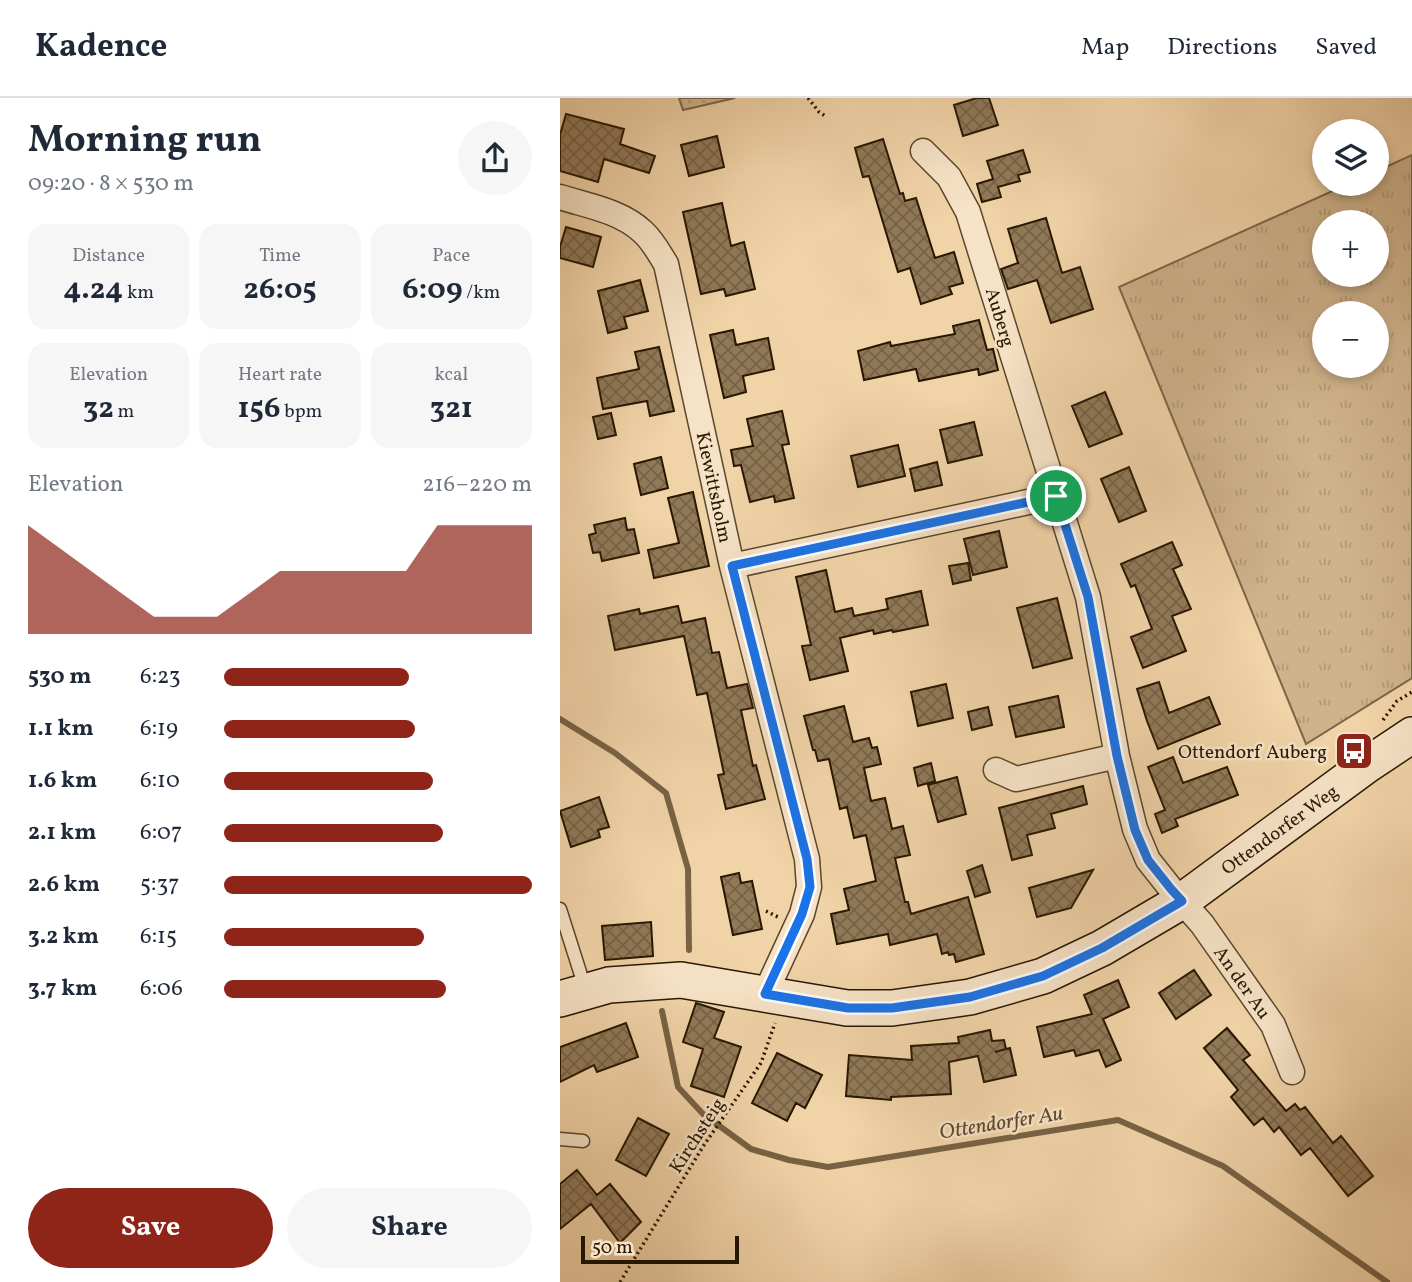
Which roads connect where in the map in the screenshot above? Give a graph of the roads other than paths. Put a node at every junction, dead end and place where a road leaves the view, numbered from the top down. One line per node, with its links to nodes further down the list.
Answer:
1 (923, 151): 3 (street, Auberg)
2 (560, 197): 4 (street, Kiewittsholm)
3 (1056, 496): 4 (street); 6 (street, Auberg)
4 (732, 566): 11 (street, Kiewittsholm)
5 (1412, 735): 8 (main road, Ottendorfer Weg)
6 (1117, 756): 7 (street); 8 (street, Auberg)
7 (996, 770)
8 (1182, 901): 11 (main road, Ottendorfer Weg); 12 (street, An der Au)
9 (560, 909): 10 (lane)
10 (573, 995): 11 (main road, Ottendorfer Weg)
11 (774, 996)
12 (1292, 1072)
13 (560, 1139): 14 (lane)
14 (583, 1141)

